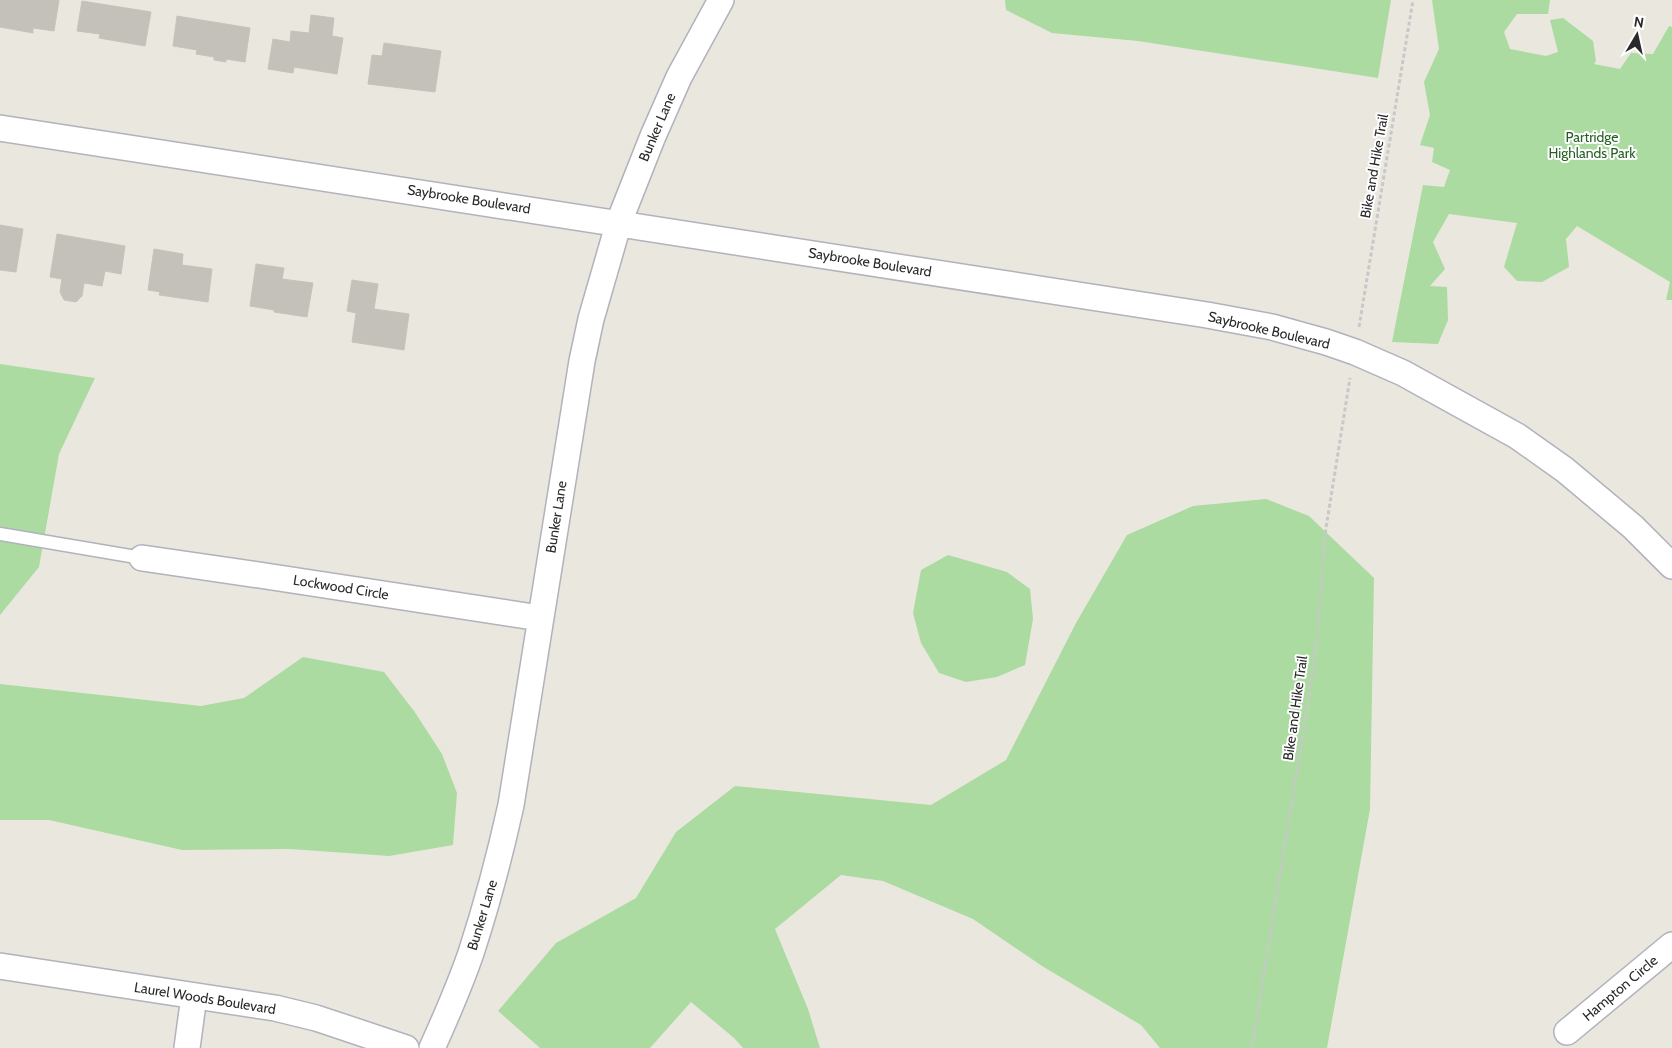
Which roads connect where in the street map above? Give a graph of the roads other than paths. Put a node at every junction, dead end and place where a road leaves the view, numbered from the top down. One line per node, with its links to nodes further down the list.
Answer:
1 (721, 0): 3 (street, Bunker Lane)
2 (0, 128): 3 (street, Saybrooke Boulevard)
3 (619, 222): 6 (street, Saybrooke Boulevard); 7 (street, Bunker Lane)
4 (0, 534): 5 (lane)
5 (142, 558): 7 (street, Lockwood Circle)
6 (1672, 566)
7 (540, 618): 14 (street, Bunker Lane)
8 (1672, 945): 11 (street, Hampton Circle)
9 (0, 966): 10 (street, Laurel Woods Boulevard)
10 (194, 996): 12 (street); 13 (street, Laurel Woods Boulevard)
11 (1567, 1032)
12 (186, 1048)
13 (406, 1048)
14 (432, 1048)

